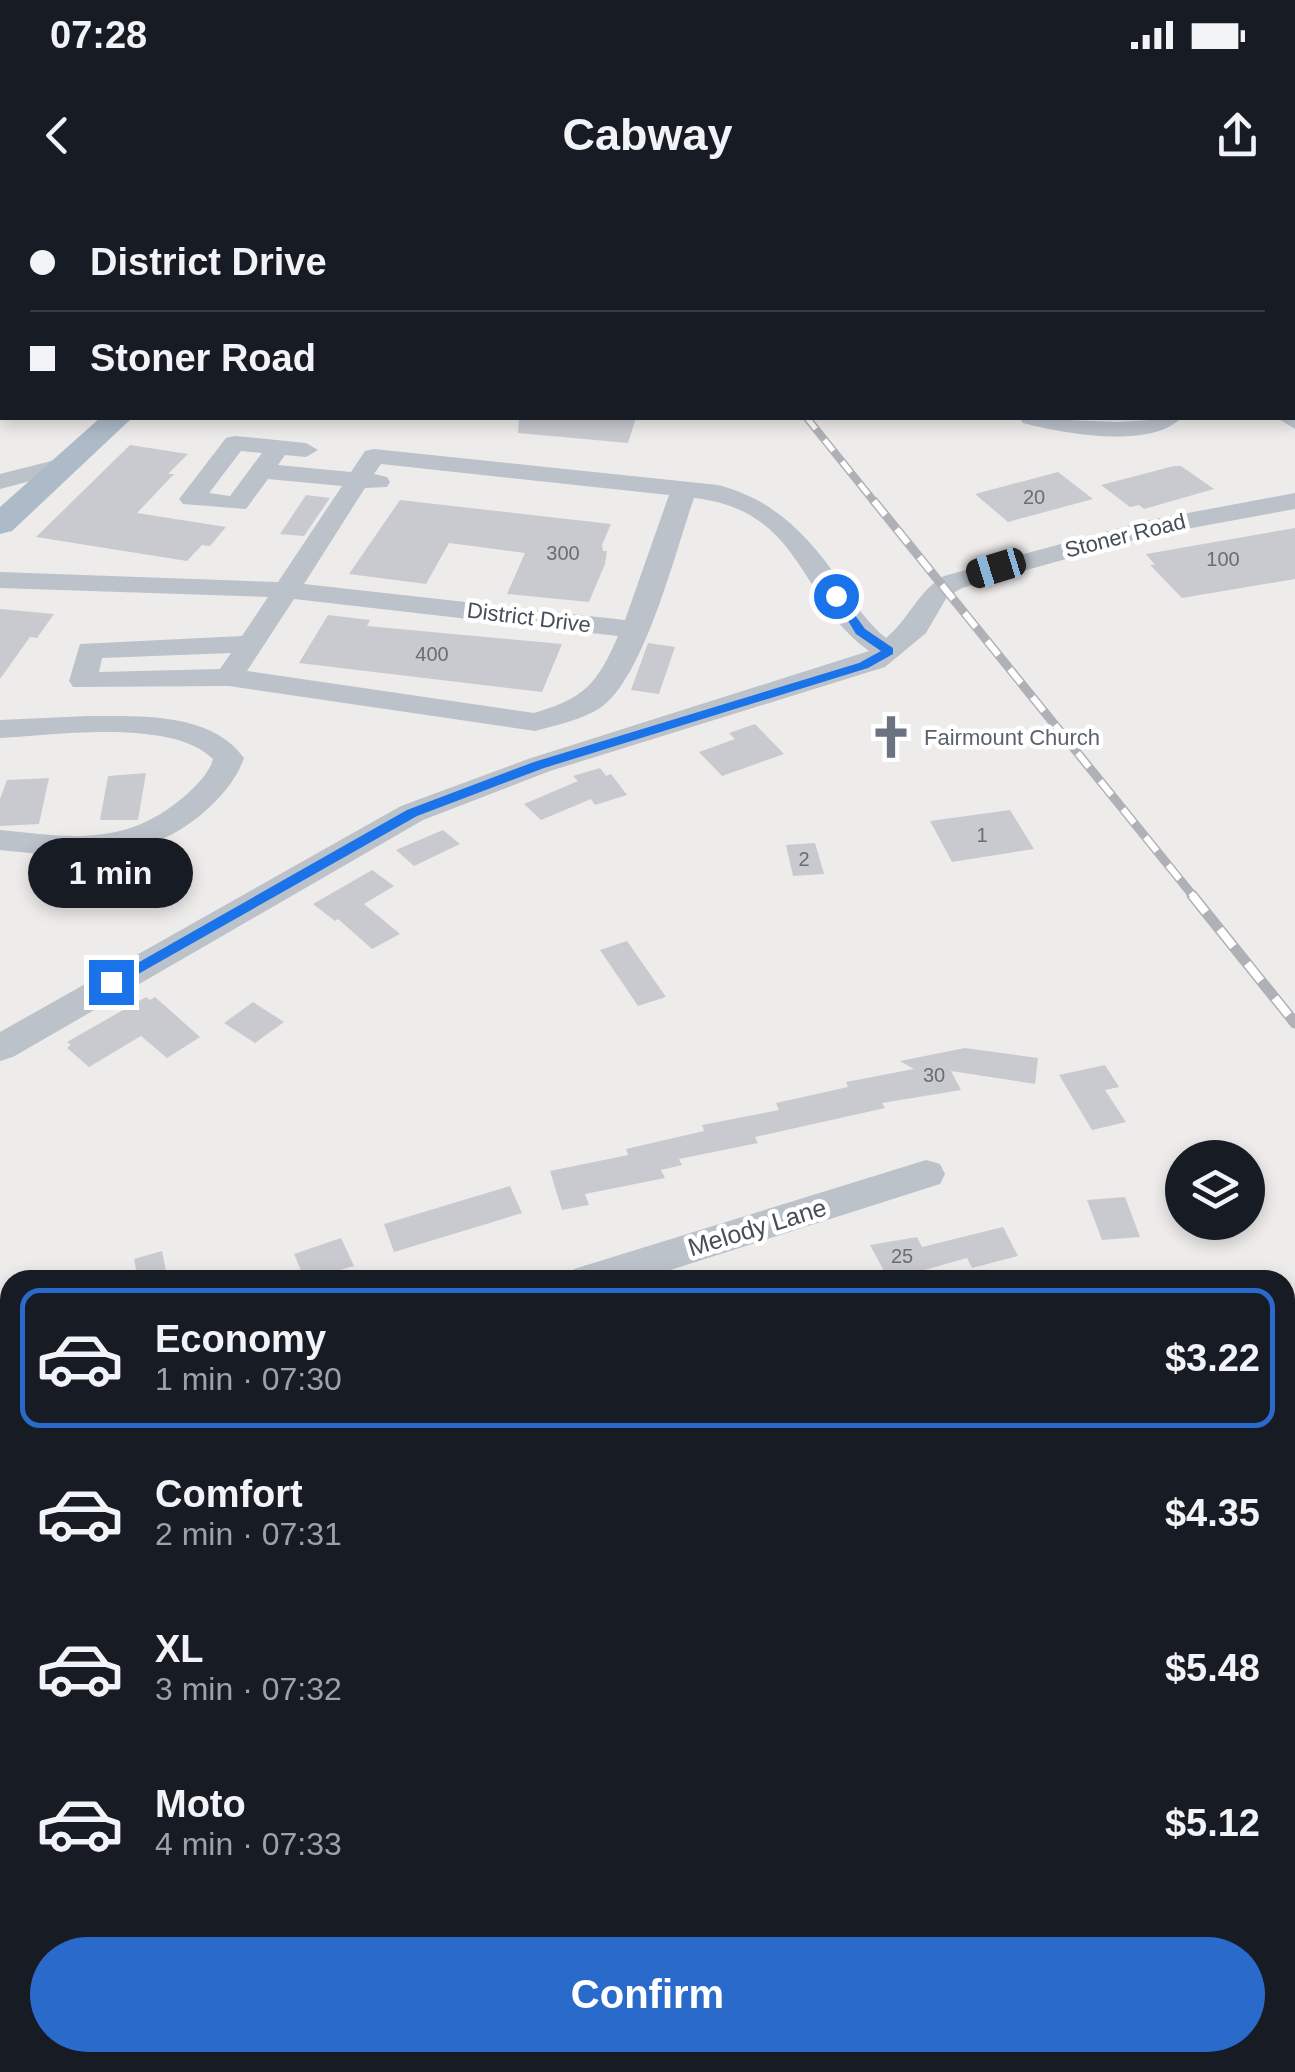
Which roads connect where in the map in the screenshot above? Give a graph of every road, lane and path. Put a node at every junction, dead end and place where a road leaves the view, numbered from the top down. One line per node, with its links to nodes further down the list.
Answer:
1 (115, 420): 6 (main road)
2 (1043, 420): 3 (street)
3 (1164, 420)
4 (279, 447): 5 (street); 7 (street); 7 (street)
5 (356, 461): 7 (street); 10 (street); 13 (street)
6 (63, 464): 8 (street); 11 (main road)
7 (261, 471)
8 (0, 482)
9 (1295, 500): 16 (street, Stoner Road)
10 (679, 501): 14 (street); 16 (street)
11 (0, 524)
12 (0, 580): 13 (street, District Drive)
13 (288, 590): 14 (street, District Drive); 15 (street)
14 (636, 630): 17 (street)
15 (251, 644): 17 (street); 17 (street)
16 (889, 651): 20 (street, Stoner Road)
17 (229, 677)
18 (0, 730): 19 (street)
19 (0, 840)
20 (0, 1048)
21 (926, 1174): 22 (street, Melody Lane)
22 (620, 1270)

